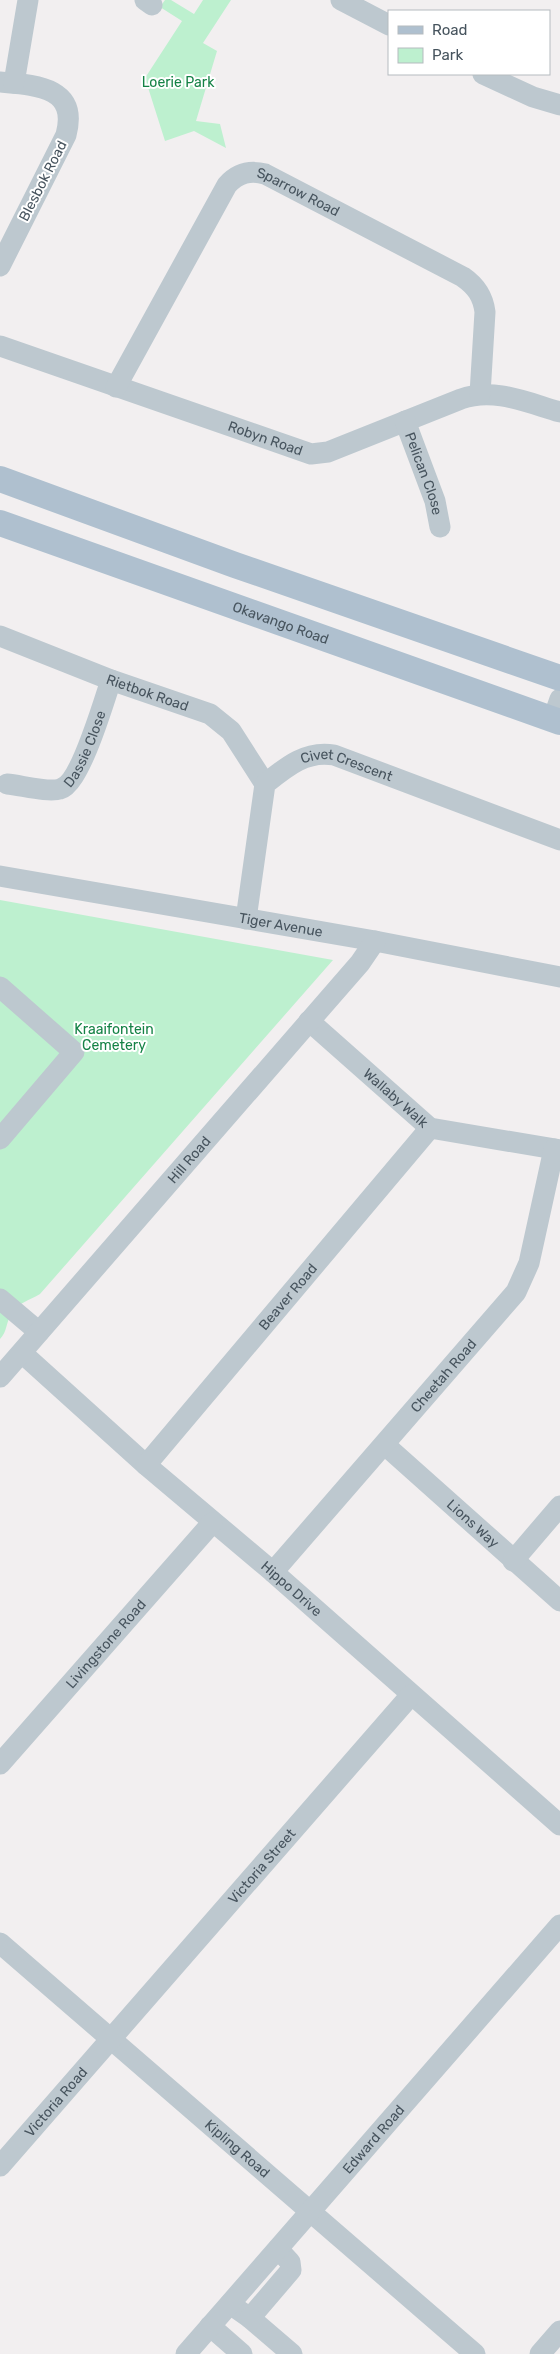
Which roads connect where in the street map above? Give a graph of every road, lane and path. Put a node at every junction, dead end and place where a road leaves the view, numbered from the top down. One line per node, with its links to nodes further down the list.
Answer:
1 (28, 0): 5 (street)
2 (341, 0): 3 (street)
3 (388, 24)
4 (484, 75): 6 (street)
5 (7, 82): 7 (street, Blesbok Road)
6 (560, 105)
7 (0, 266)
8 (0, 346): 9 (street, Robyn Road)
9 (116, 387): 10 (street, Sparrow Road); 12 (street, Robyn Road)
10 (480, 394): 11 (street, Robyn Road); 12 (street, Robyn Road)
11 (560, 412)
12 (405, 421): 15 (street, Pelican Close)
13 (0, 480): 17 (main road)
14 (0, 523): 19 (main road, Okavango Road)
15 (440, 527)
16 (0, 636): 18 (street, Rietbok Road)
17 (560, 678)
18 (111, 680): 20 (street, Dassie Close); 21 (street, Rietbok Road)
19 (558, 713)
20 (7, 784)
21 (265, 784): 22 (street, Civet Crescent); 24 (street)
22 (560, 840)
23 (0, 876): 24 (street, Tiger Avenue)
24 (246, 919): 25 (street, Tiger Avenue)
25 (376, 941): 26 (street, Tiger Avenue); 28 (street, Hill Road)
26 (560, 977)
27 (0, 987): 30 (street)
28 (309, 1021): 29 (street, Wallaby Walk); 33 (street, Hill Road)
29 (430, 1128): 31 (street, Wallaby Walk); 37 (street, Beaver Road)
30 (0, 1139)
31 (557, 1150): 36 (street, Cheetah Road)
32 (0, 1299): 33 (street)
33 (39, 1332): 34 (street, Hill Road)
34 (22, 1353): 35 (street, Hill Road); 37 (street, Hippo Drive)
35 (0, 1377)
36 (385, 1445): 40 (street, Lions Way); 41 (street, Cheetah Road)
37 (146, 1465): 39 (street, Hippo Drive)
38 (560, 1506): 40 (street)
39 (212, 1523): 41 (street, Hippo Drive); 44 (street, Livingstone Road)
40 (513, 1561): 42 (street, Lions Way)
41 (274, 1572): 43 (street, Hippo Drive)
42 (560, 1601)
43 (411, 1695): 45 (street, Hippo Drive); 48 (street, Victoria Street)
44 (0, 1764)
45 (560, 1825)
46 (560, 1925): 50 (street, Edward Road)
47 (0, 1943): 48 (street, Kipling Road)
48 (112, 2039): 49 (street, Victoria Road); 50 (street, Kipling Road)
49 (0, 2166)
50 (310, 2212): 51 (street, Edward Road); 59 (street, Kipling Road)
51 (278, 2249): 52 (street, Edward Road); 53 (street)
52 (230, 2304): 53 (street); 54 (street, Edward Road)
53 (250, 2318): 58 (street)
54 (210, 2326): 56 (street, Edward Road); 57 (street)
55 (560, 2331): 60 (street)
56 (186, 2354)
57 (242, 2354)
58 (292, 2354)
59 (475, 2354)
60 (540, 2354)

